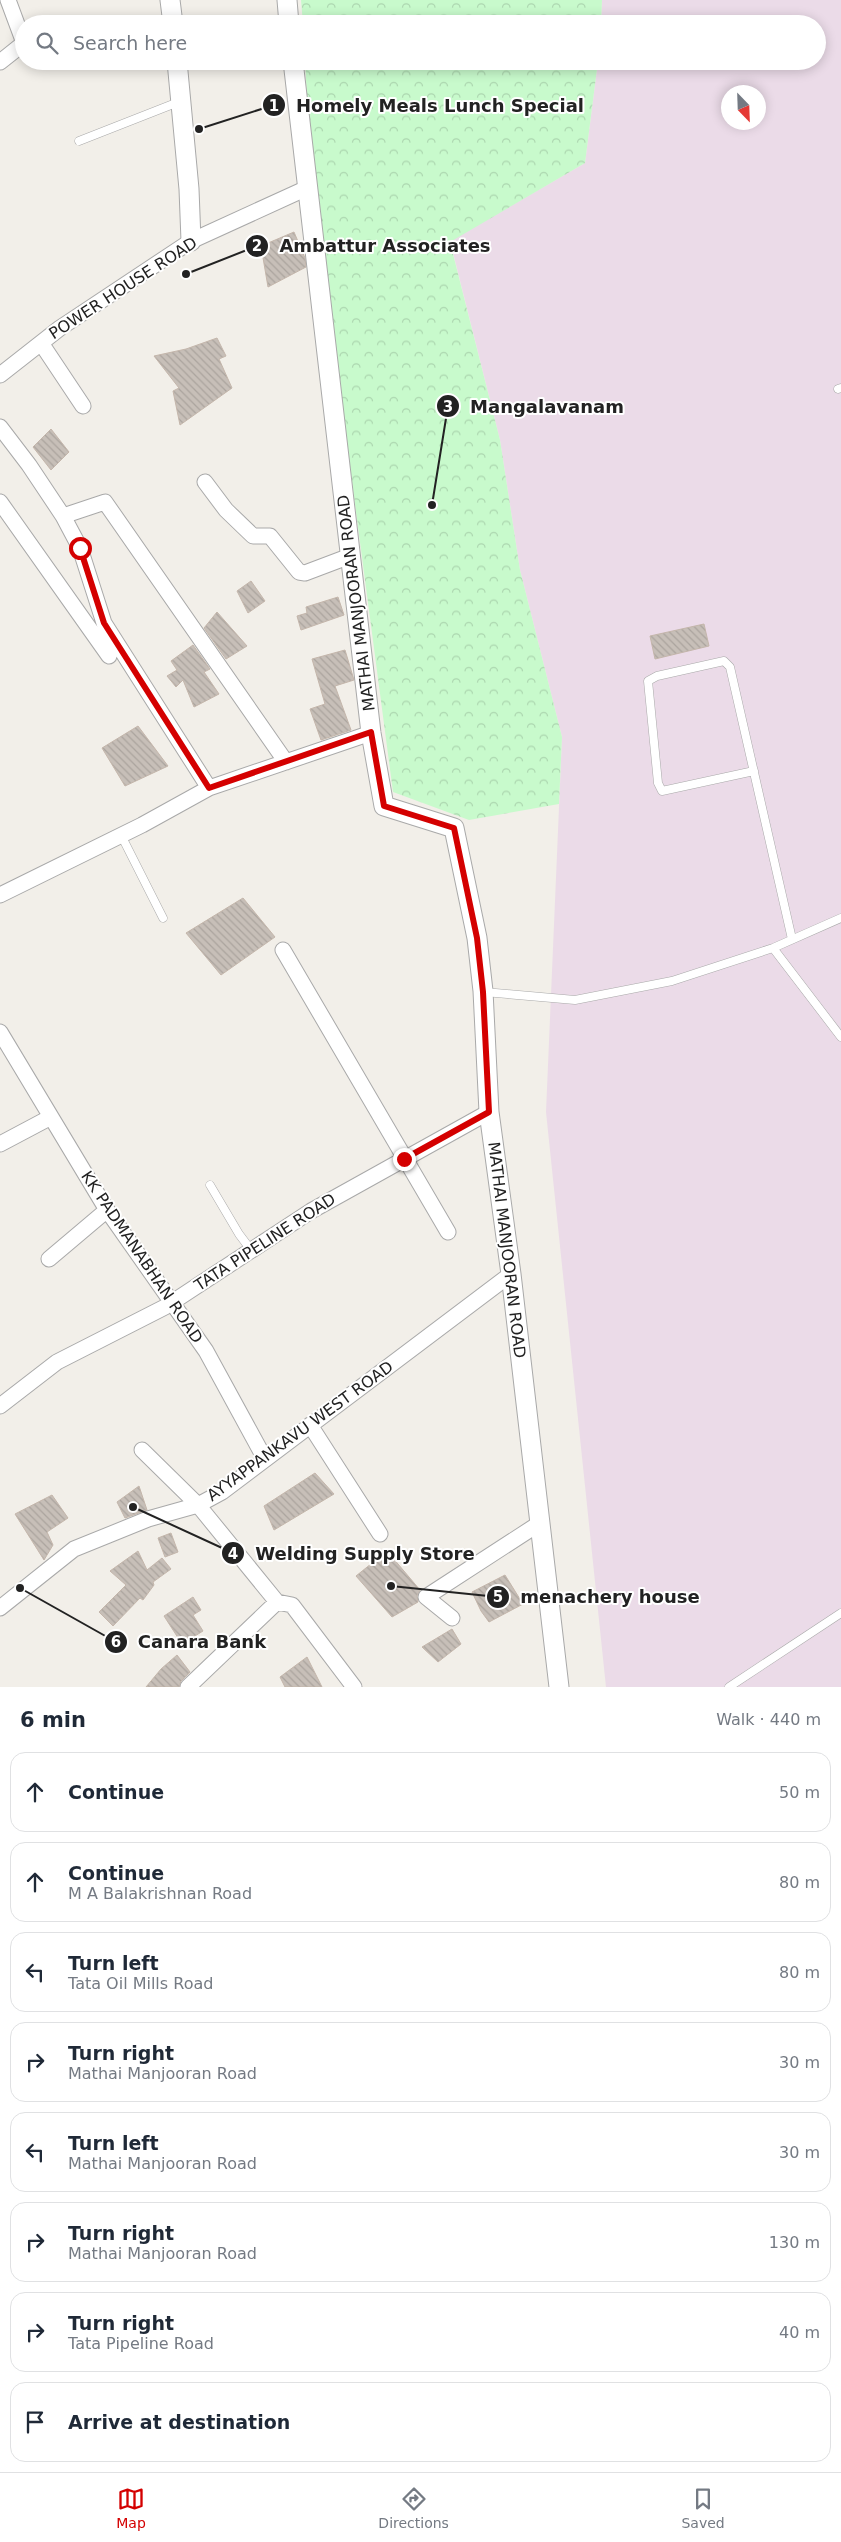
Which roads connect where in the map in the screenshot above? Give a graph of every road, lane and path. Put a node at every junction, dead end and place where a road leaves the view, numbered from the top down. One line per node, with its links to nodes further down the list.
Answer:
1 (8, 0): 4 (street)
2 (287, 0): 3 (street)
3 (288, 15)
4 (15, 19)
5 (15, 50): 6 (street)
6 (0, 62)
7 (178, 70): 9 (street)
8 (294, 70): 11 (street, MATHAI MANJOORAN ROAD)
9 (181, 101): 10 (lane); 12 (street)
10 (79, 141)
11 (307, 188): 12 (street, POWER HOUSE ROAD); 20 (street, MATHAI MANJOORAN ROAD)
12 (191, 241): 13 (street, POWER HOUSE ROAD)
13 (40, 343): 14 (street, POWER HOUSE ROAD); 15 (street)
14 (0, 374)
15 (83, 406)
16 (0, 426): 19 (street)
17 (205, 482): 20 (street)
18 (0, 502): 21 (street)
19 (63, 516): 21 (street); 23 (street)
20 (350, 556): 22 (street, MATHAI MANJOORAN ROAD)
21 (112, 649): 25 (street)
22 (371, 732): 23 (street); 33 (street, MATHAI MANJOORAN ROAD)
23 (286, 762): 25 (street)
24 (754, 771): 24 (lane); 30 (lane)
25 (209, 788): 26 (street)
26 (120, 835): 27 (street); 28 (lane)
27 (0, 895)
28 (163, 918)
29 (841, 918): 30 (lane)
30 (792, 940): 31 (lane)
31 (773, 948): 33 (lane); 35 (lane)
32 (283, 950): 39 (street)
33 (483, 992): 36 (street, MATHAI MANJOORAN ROAD)
34 (0, 1032): 37 (street, KK PADMANABHAN ROAD)
35 (841, 1037)
36 (489, 1112): 39 (street, TATA PIPELINE ROAD); 45 (street, MATHAI MANJOORAN ROAD)
37 (51, 1117): 38 (street); 41 (street, KK PADMANABHAN ROAD)
38 (0, 1144)
39 (404, 1159): 42 (street); 43 (street, TATA PIPELINE ROAD)
40 (210, 1185): 43 (lane)
41 (107, 1210): 44 (street); 46 (street, KK PADMANABHAN ROAD)
42 (448, 1232)
43 (251, 1250): 46 (street, TATA PIPELINE ROAD)
44 (49, 1258)
45 (511, 1274): 48 (street, AYYAPPANKAVU WEST ROAD); 52 (street, MATHAI MANJOORAN ROAD)
46 (172, 1302): 47 (street, TATA PIPELINE ROAD); 50 (street, KK PADMANABHAN ROAD)
47 (0, 1406)
48 (310, 1425): 50 (street, AYYAPPANKAVU WEST ROAD); 53 (street)
49 (142, 1450): 51 (street)
50 (264, 1460): 51 (street, AYYAPPANKAVU WEST ROAD)
51 (198, 1505): 54 (street); 55 (street, AYYAPPANKAVU WEST ROAD)
52 (540, 1523): 57 (street); 60 (street, MATHAI MANJOORAN ROAD)
53 (380, 1534)
54 (277, 1602): 58 (street); 59 (street)
55 (0, 1608)
56 (841, 1612): 61 (lane)
57 (452, 1618)
58 (188, 1687)
59 (354, 1687)
60 (559, 1687)
61 (729, 1687)

